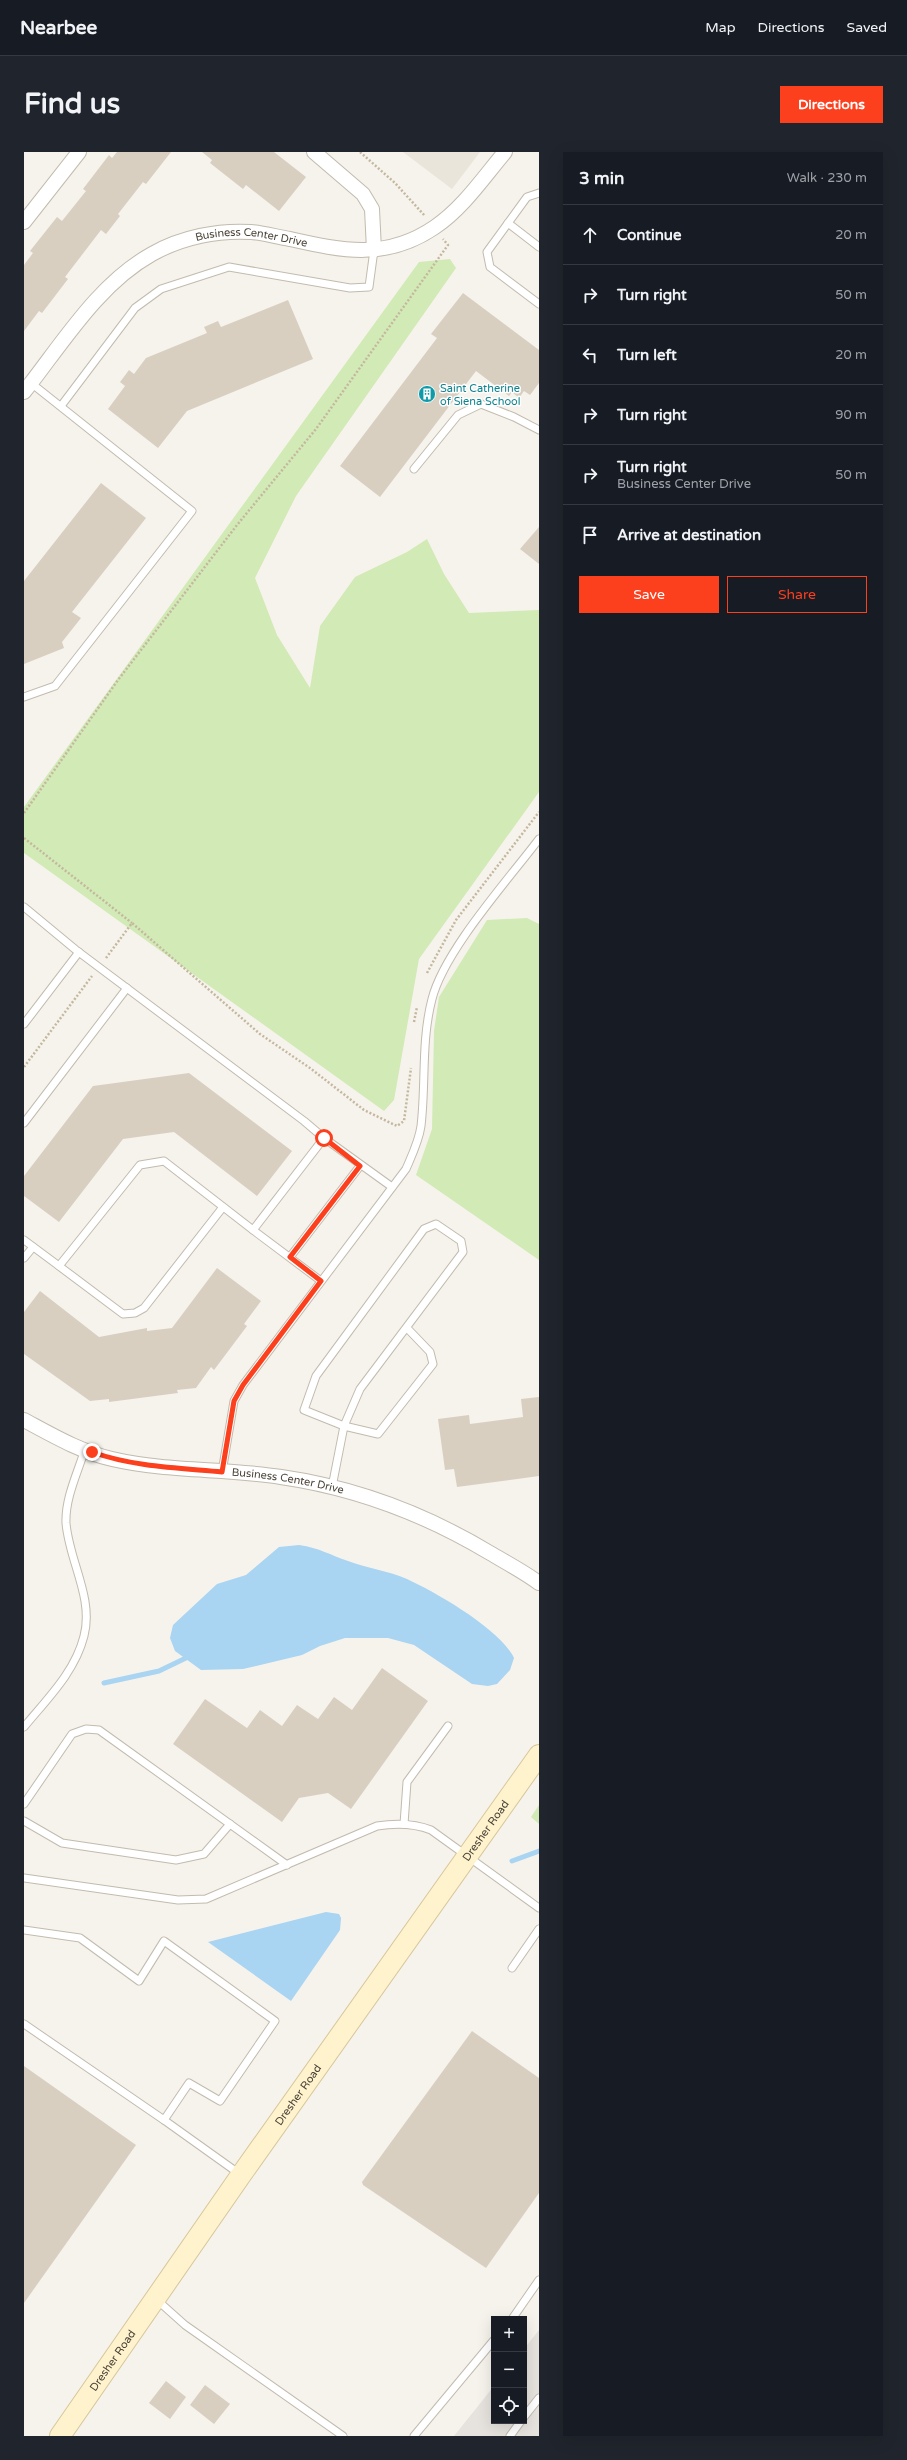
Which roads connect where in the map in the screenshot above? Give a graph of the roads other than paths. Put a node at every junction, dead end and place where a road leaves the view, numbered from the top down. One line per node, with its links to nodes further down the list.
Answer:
1 (79, 152): 5 (street)
2 (314, 152): 8 (street)
3 (505, 152): 8 (street, Business Center Drive)
4 (539, 193): 6 (lane)
5 (24, 222)
6 (508, 224): 7 (lane); 9 (lane)
7 (539, 247)
8 (374, 250): 10 (street, Business Center Drive); 11 (lane)
9 (539, 304)
10 (28, 388): 11 (lane)
11 (60, 406): 14 (lane)
12 (539, 430): 13 (lane)
13 (414, 469)
14 (24, 697)
15 (539, 839): 23 (lane)
16 (24, 908): 17 (lane)
17 (79, 952): 18 (lane); 19 (lane)
18 (127, 988): 20 (lane); 21 (lane)
19 (24, 1024)
20 (24, 1123)
21 (324, 1138): 22 (lane); 25 (lane)
22 (360, 1166): 23 (lane); 28 (lane)
23 (392, 1187): 31 (lane)
24 (223, 1206): 25 (lane); 30 (lane); 30 (lane)
25 (253, 1230): 28 (lane)
26 (24, 1240): 27 (lane)
27 (33, 1246): 29 (lane); 30 (lane)
28 (290, 1257): 31 (lane)
29 (24, 1258)
30 (59, 1266)
31 (321, 1281): 36 (lane)
32 (407, 1328): 34 (lane); 34 (lane); 34 (lane)
33 (24, 1420): 35 (street, Business Center Drive)
34 (344, 1426): 37 (lane)
35 (85, 1449): 36 (street, Business Center Drive); 40 (lane)
36 (222, 1472): 37 (street, Business Center Drive)
37 (332, 1487): 38 (street, Business Center Drive)
38 (539, 1583)
39 (448, 1726): 45 (lane)
40 (24, 1727)
41 (539, 1755): 46 (main road, Dresher Road)
42 (24, 1804): 44 (lane)
43 (24, 1821): 44 (lane)
44 (230, 1824): 47 (lane)
45 (404, 1824): 46 (lane); 47 (lane)
46 (468, 1856): 49 (lane); 55 (main road, Dresher Road)
47 (287, 1865): 48 (lane)
48 (24, 1878)
49 (539, 1908)
50 (539, 1929): 52 (lane)
51 (24, 1930): 54 (lane)
52 (512, 1968)
53 (24, 2024): 54 (lane)
54 (164, 2120): 55 (lane)
55 (241, 2175): 57 (main road, Dresher Road)
56 (539, 2280): 58 (lane)
57 (155, 2298): 63 (main road, Dresher Road); 64 (lane)
58 (514, 2316)
59 (491, 2344): 65 (lane)
60 (539, 2398): 61 (lane)
61 (527, 2413)
62 (519, 2424): 66 (lane)
63 (60, 2436)
64 (343, 2436)
65 (414, 2436)
66 (510, 2436)

